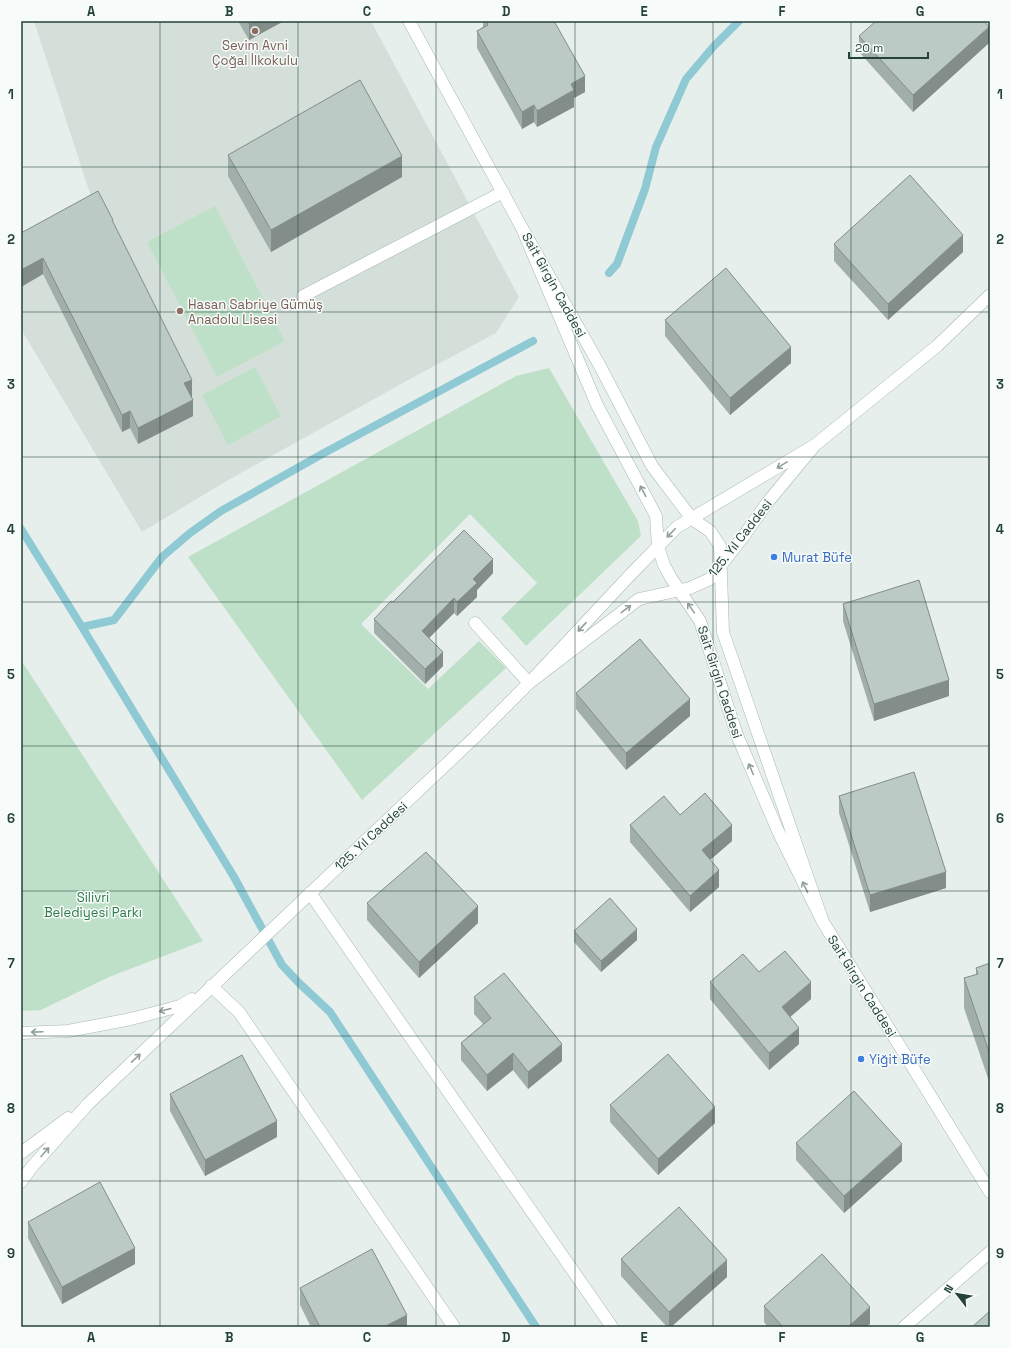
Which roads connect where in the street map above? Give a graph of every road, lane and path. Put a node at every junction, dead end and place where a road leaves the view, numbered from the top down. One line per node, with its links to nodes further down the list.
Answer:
1 (409, 21): 2 (street)
2 (503, 192): 3 (street); 5 (street)
3 (522, 228): 7 (street, Sait Girgin Caddesi); 8 (street, Sait Girgin Caddesi, one-way to 3)
4 (990, 295): 6 (street, 125. Yıl Caddesi)
5 (303, 296)
6 (815, 444): 7 (street, 125. Yıl Caddesi, one-way to 7); 9 (street, 125. Yıl Caddesi)
7 (692, 519): 8 (street, 125. Yıl Caddesi, one-way to 8); 9 (street, Sait Girgin Caddesi)
8 (658, 546): 10 (street, Sait Girgin Caddesi); 12 (street, 125. Yıl Caddesi, one-way to 12)
9 (720, 567): 10 (street, 125. Yıl Caddesi); 14 (street, Sait Girgin Caddesi)
10 (679, 590): 12 (street, 125. Yıl Caddesi, one-way to 10); 14 (street, Sait Girgin Caddesi, one-way to 10)
11 (475, 623): 12 (street)
12 (529, 683): 13 (street, 125. Yıl Caddesi)
13 (310, 893): 15 (street, 125. Yıl Caddesi); 23 (street)
14 (823, 922): 20 (street, Sait Girgin Caddesi)
15 (212, 986): 16 (street, one-way to 16); 17 (street, one-way to 15); 22 (street)
16 (21, 1033)
17 (88, 1104): 18 (street); 19 (street, one-way to 17)
18 (21, 1153)
19 (21, 1182)
20 (990, 1192)
21 (990, 1252): 24 (street)
22 (454, 1327)
23 (612, 1327)
24 (904, 1327)

